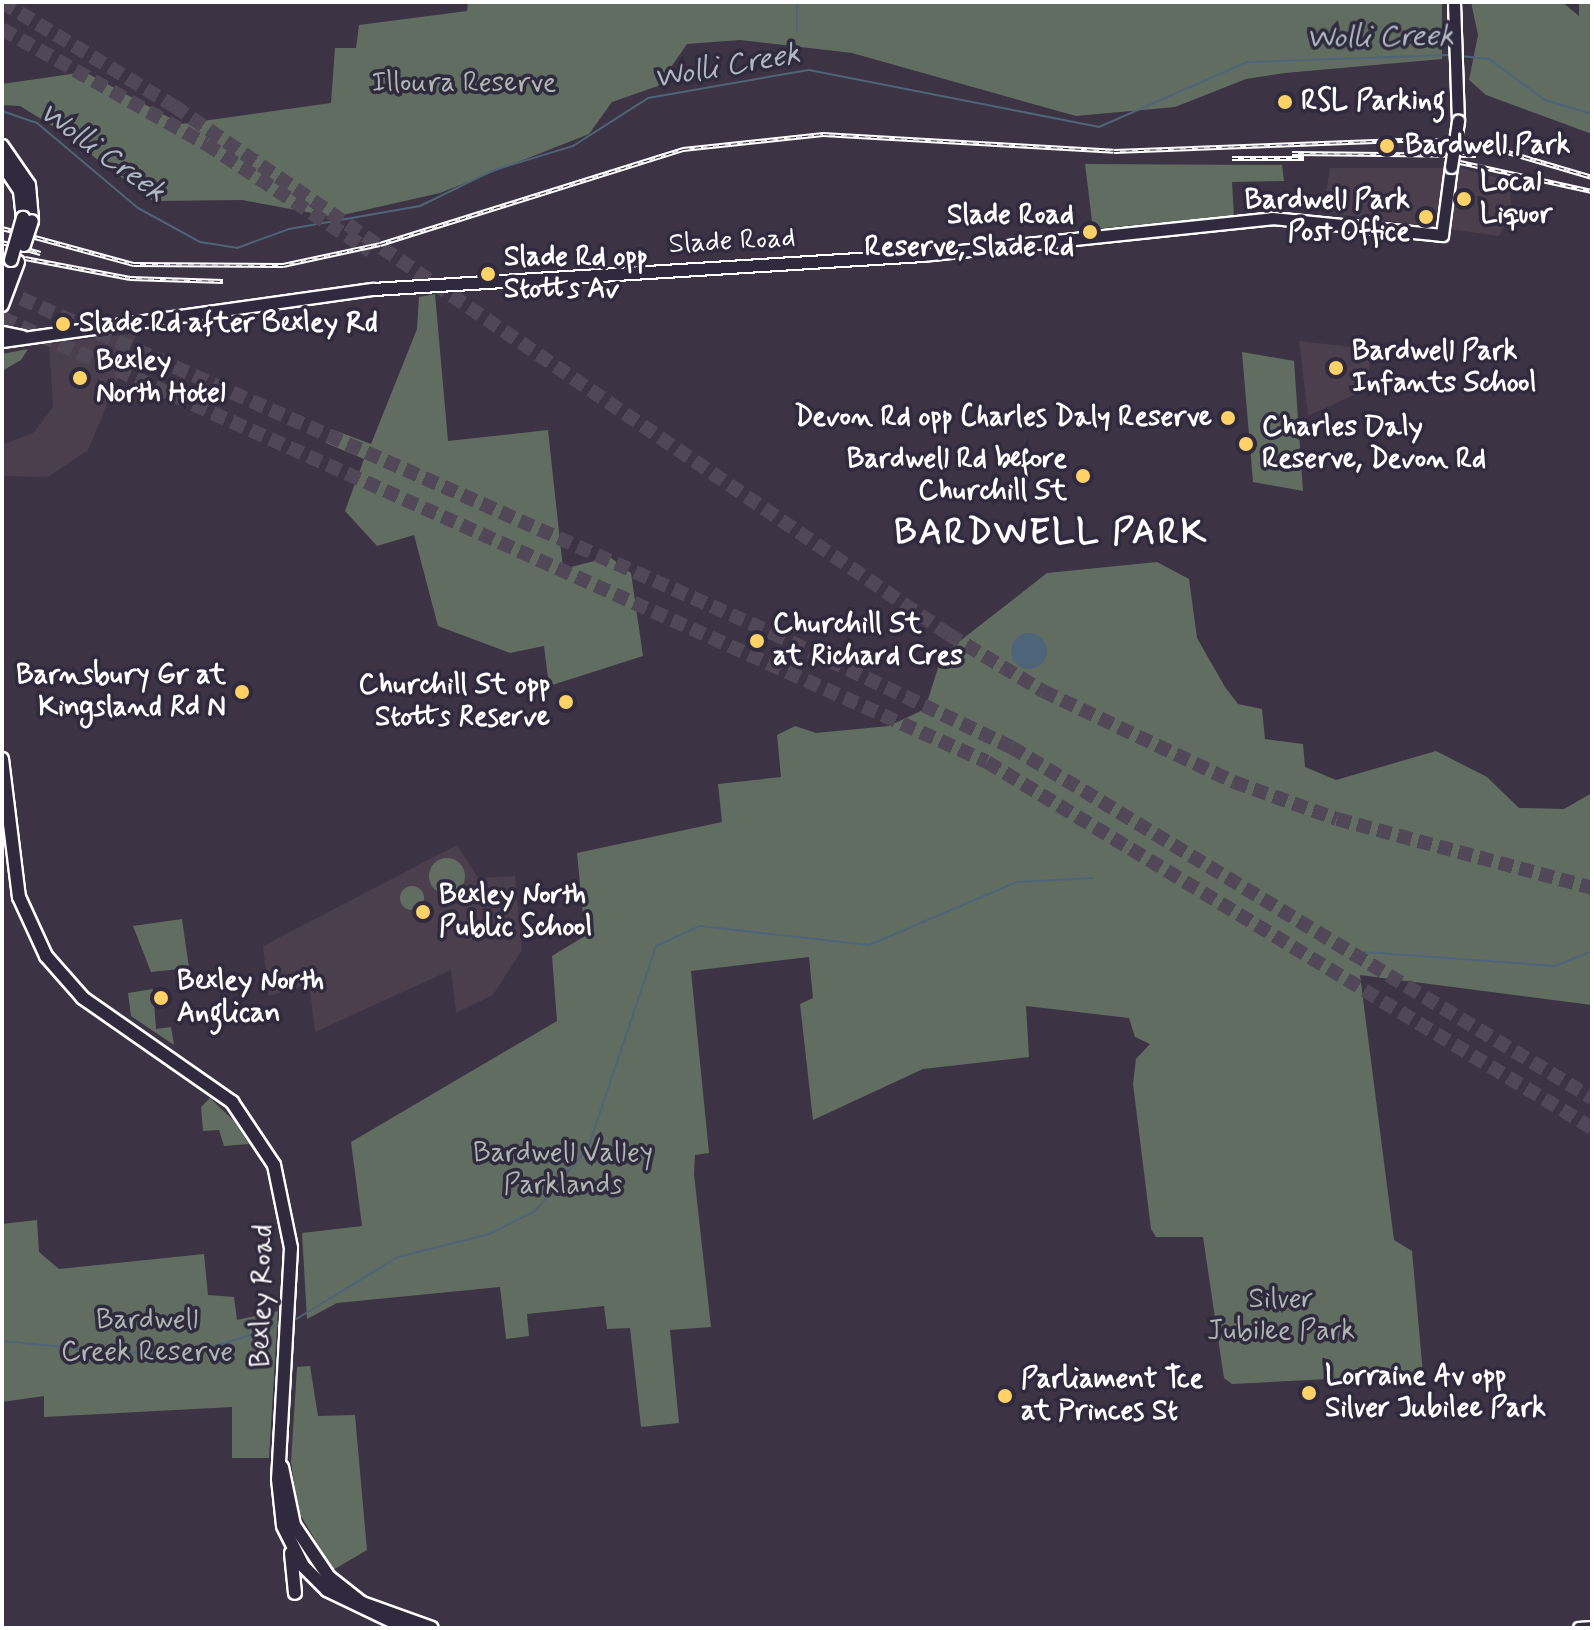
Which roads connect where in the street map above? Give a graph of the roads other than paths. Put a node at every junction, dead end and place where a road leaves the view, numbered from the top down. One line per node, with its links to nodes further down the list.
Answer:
1 (1454, 2): 9 (main road, Slade Road, bridge)
2 (3, 147): 4 (main road)
3 (2, 164): 4 (main road)
4 (28, 220): 5 (main road, bridge)
5 (14, 261): 6 (main road); 7 (main road)
6 (2, 284)
7 (2, 305)
8 (2, 332): 9 (main road, Slade Road)
9 (26, 336): 10 (main road, Slade Road)
10 (2, 341)
11 (2, 759): 12 (main road, Bexley Road)
12 (282, 1467): 13 (main road, Bexley Road); 17 (main road, Bexley Road)
13 (290, 1542): 14 (main road); 16 (main road, Bexley Road)
14 (295, 1593)
15 (1592, 1627): 18 (street)
16 (406, 1628)
17 (432, 1628)
18 (1579, 1628)

